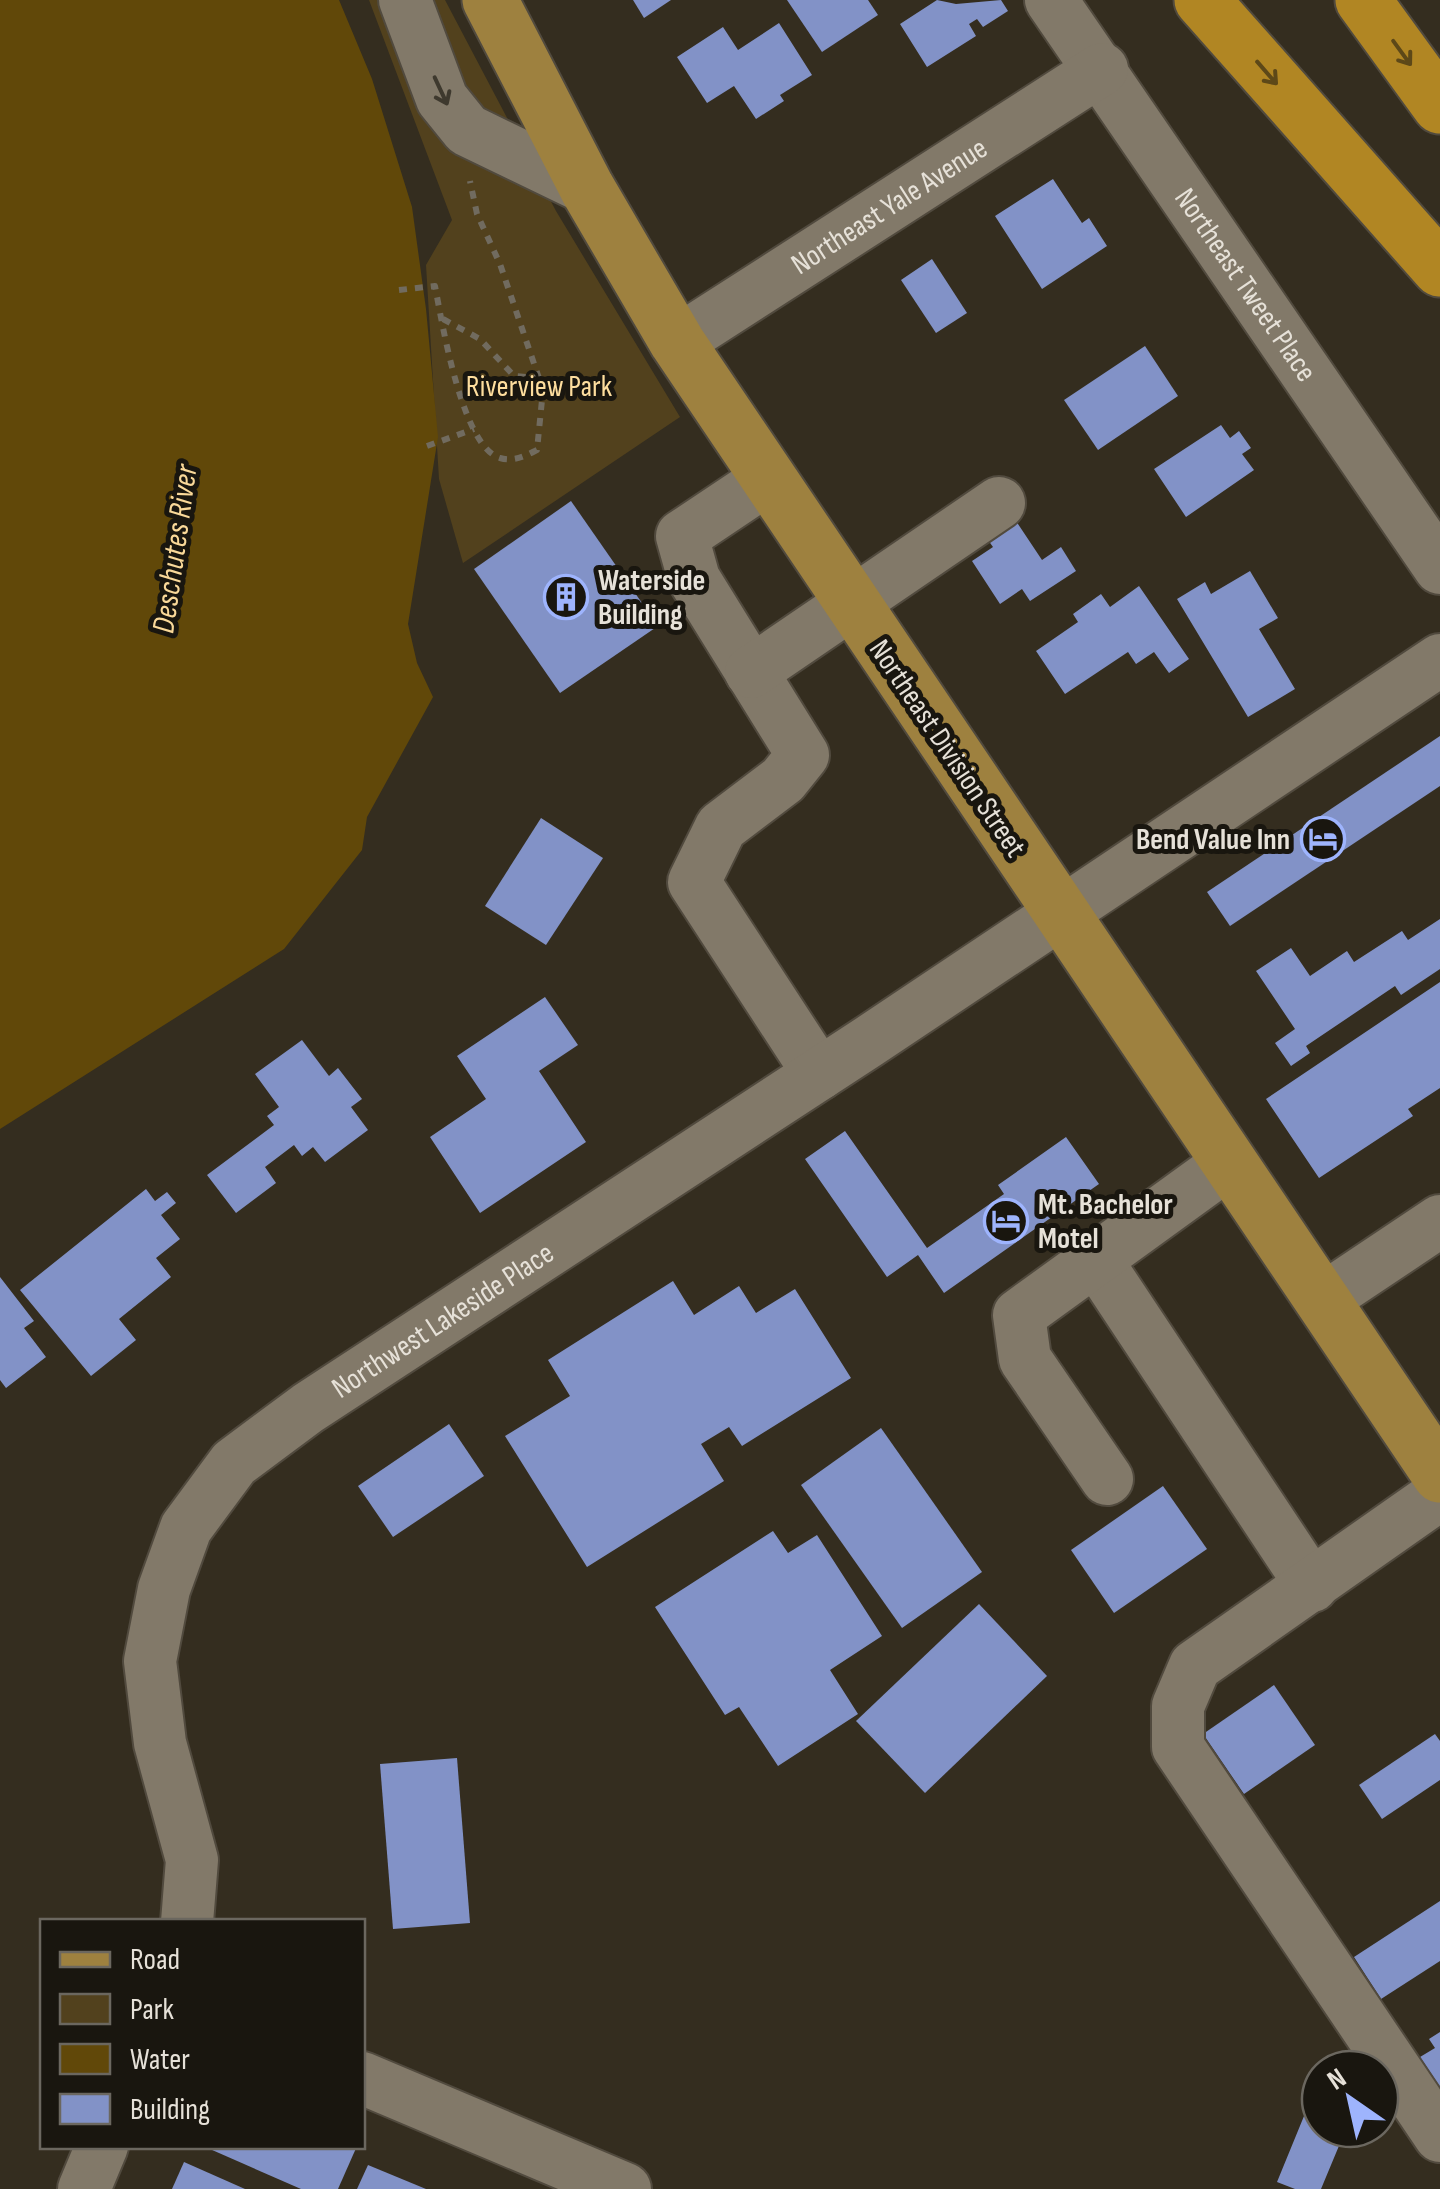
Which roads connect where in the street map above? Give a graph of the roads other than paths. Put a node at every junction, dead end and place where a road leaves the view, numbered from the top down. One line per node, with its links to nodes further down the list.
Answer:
1 (406, 0): 8 (street, one-way to 8)
2 (1052, 0): 6 (street, Northeast Tweet Place)
3 (1202, 0): 9 (highway, one-way to 9)
4 (1363, 0): 7 (highway, one-way to 7)
5 (504, 5): 8 (main road, Northeast Division Street)
6 (1102, 70): 10 (street, Northeast Yale Avenue); 13 (street, Northeast Tweet Place)
7 (1440, 106)
8 (587, 188): 10 (main road, Northeast Division Street)
9 (1440, 270)
10 (677, 342): 11 (main road, Northeast Division Street)
11 (766, 480): 14 (main road, Northeast Division Street); 16 (street)
12 (999, 503): 14 (street)
13 (1440, 568)
14 (851, 605): 16 (street); 17 (main road, Northeast Division Street)
15 (1440, 660): 17 (street, Northwest Lakeside Place)
16 (752, 672): 18 (street)
17 (1060, 915): 18 (street, Northwest Lakeside Place); 19 (main road, Northeast Division Street)
18 (820, 1074): 27 (street, Northwest Lakeside Place)
19 (1230, 1162): 21 (street); 22 (main road, Northeast Division Street)
20 (1440, 1221): 22 (street)
21 (1096, 1260): 24 (street); 26 (street)
22 (1322, 1300): 23 (main road, Northeast Division Street)
23 (1440, 1475)
24 (1107, 1479)
25 (1440, 1494): 26 (street)
26 (1312, 1586): 29 (street)
27 (186, 1919)
28 (365, 2079): 32 (street)
29 (1440, 2136)
30 (101, 2149): 31 (street)
31 (84, 2189)
32 (625, 2189)

